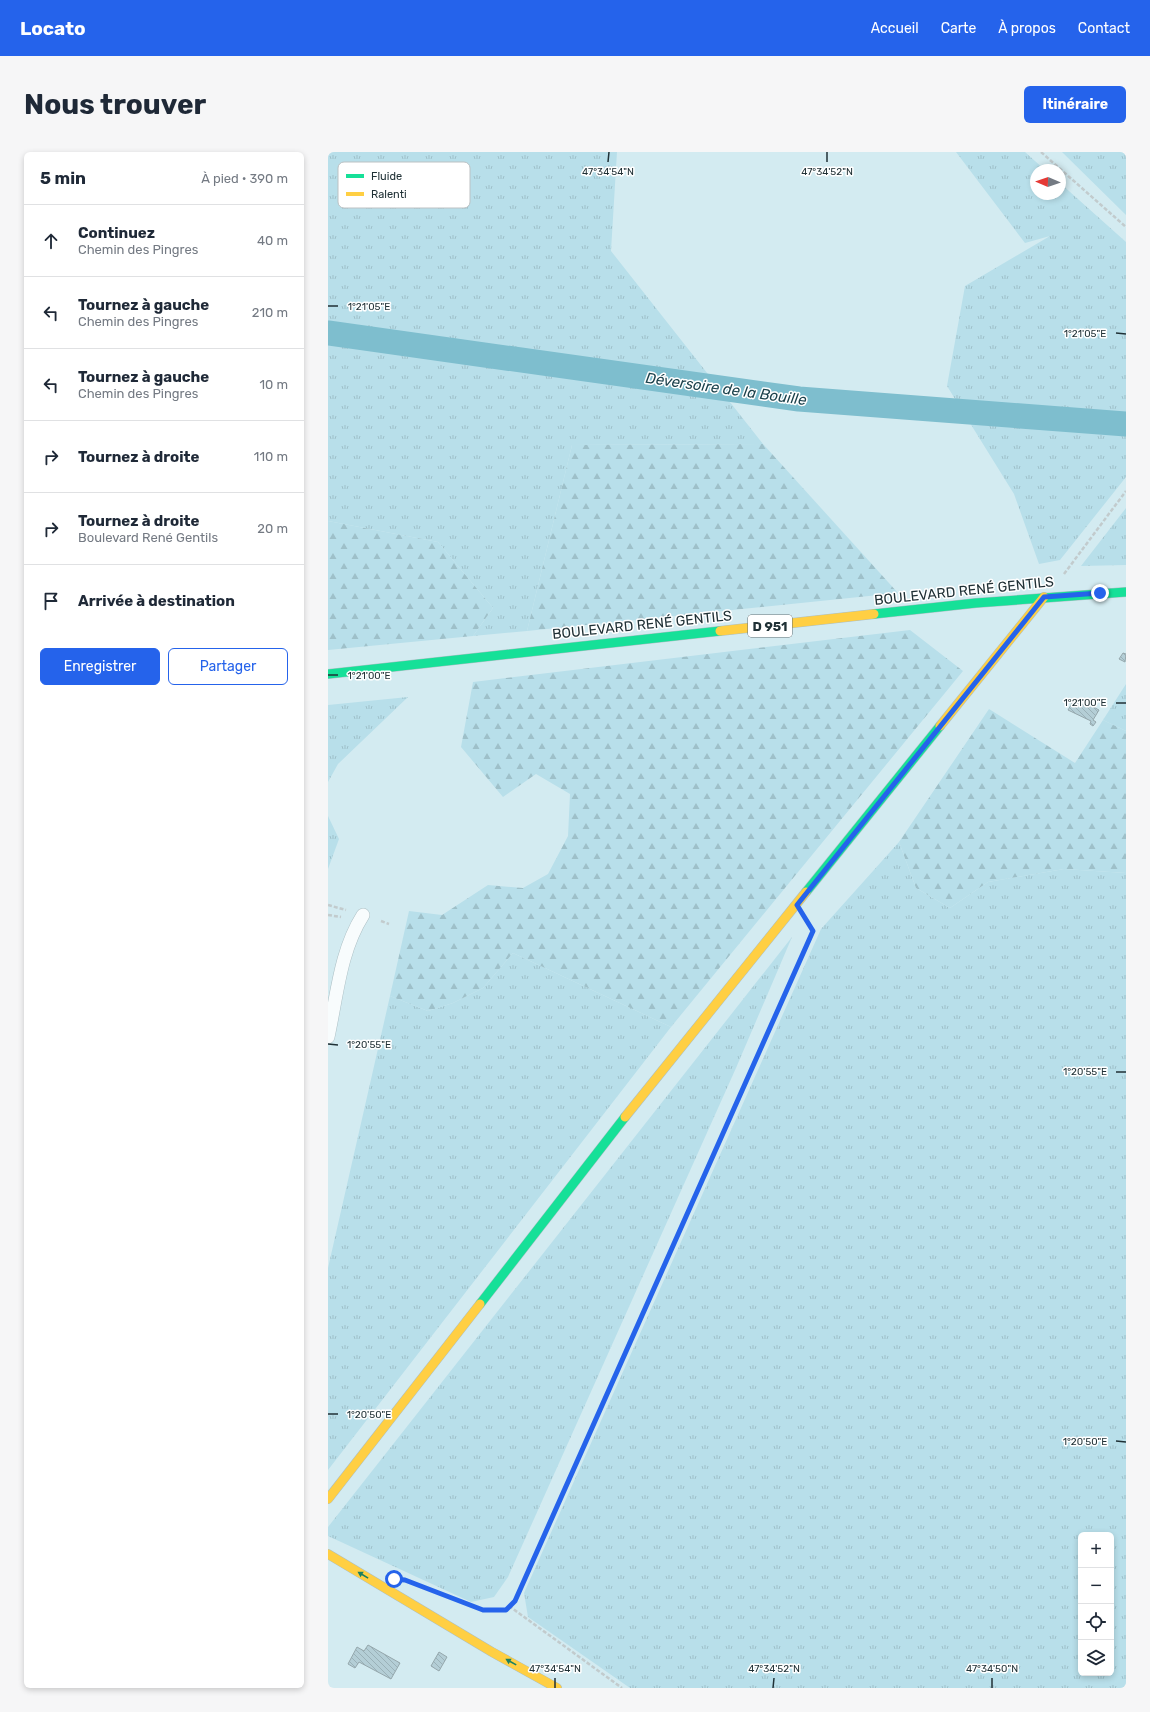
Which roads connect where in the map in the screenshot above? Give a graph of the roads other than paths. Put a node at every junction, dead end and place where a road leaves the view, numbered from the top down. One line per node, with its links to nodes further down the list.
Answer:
1 (1126, 592): 2 (street, BOULEVARD RENÉ GENTILS / D 951)
2 (1044, 597): 3 (street, BOULEVARD RENÉ GENTILS / D 951); 6 (street)
3 (328, 674)
4 (363, 915): 5 (lane)
5 (328, 1037)
6 (328, 1500)
7 (328, 1554): 8 (street, one-way to 7)
8 (557, 1688)

